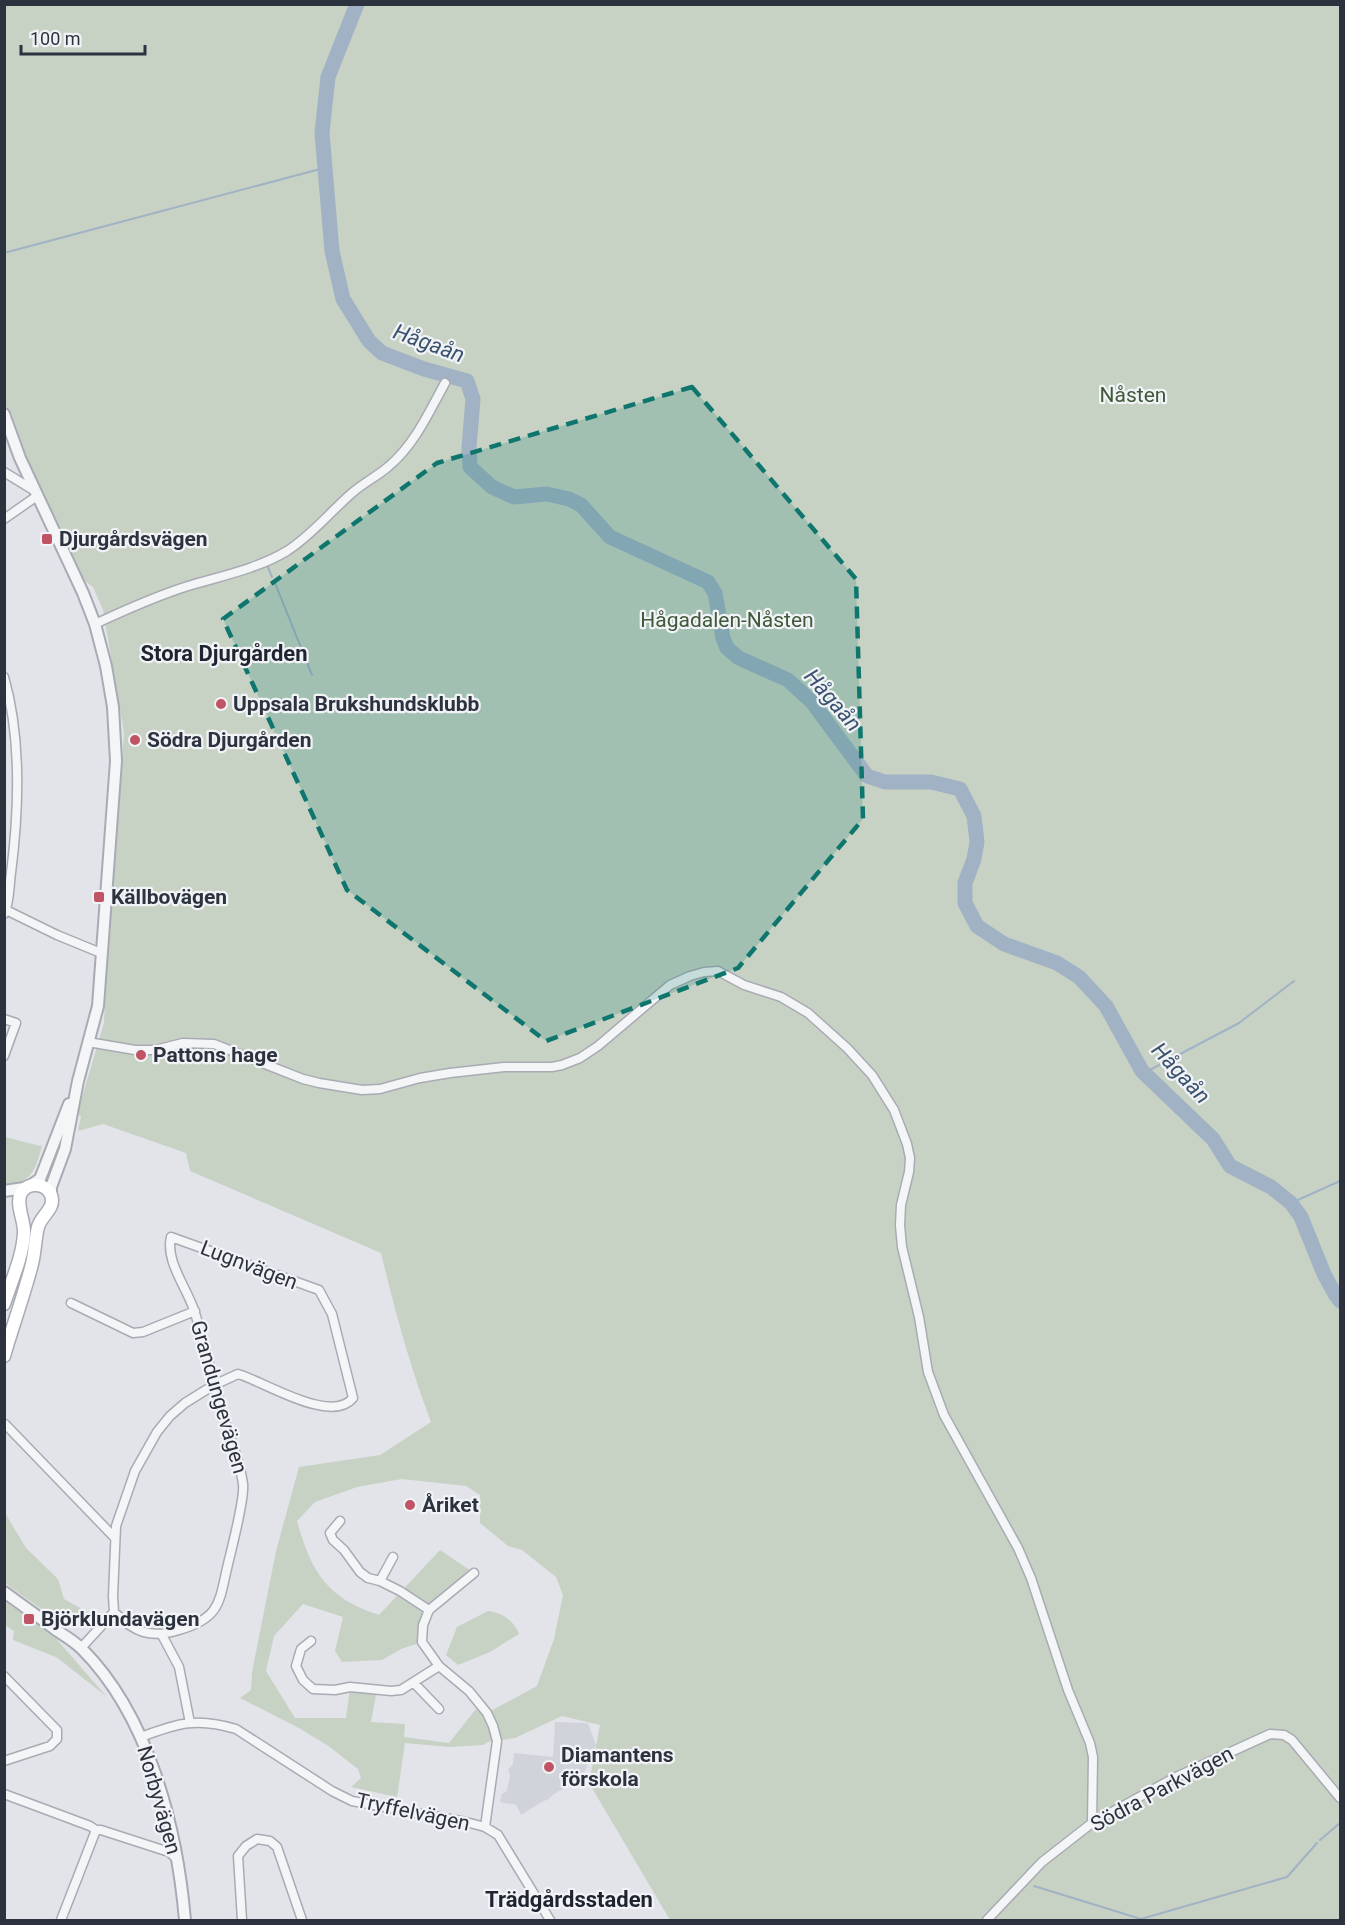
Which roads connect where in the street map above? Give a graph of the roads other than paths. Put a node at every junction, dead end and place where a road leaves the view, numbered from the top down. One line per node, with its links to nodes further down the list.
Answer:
1 (446, 383): 6 (street)
2 (4, 414): 4 (street)
3 (4, 472): 4 (street)
4 (36, 494): 5 (street); 6 (street)
5 (4, 519)
6 (95, 624): 11 (street)
7 (4, 677): 8 (street)
8 (16, 743): 9 (street); 10 (street)
9 (4, 745)
10 (5, 911): 11 (street)
11 (101, 953): 13 (street)
12 (4, 1019): 14 (street)
13 (88, 1042): 15 (street); 49 (street)
14 (4, 1056)
15 (78, 1081): 16 (street); 19 (street)
16 (28, 1187): 17 (street); 19 (main road); 20 (main road)
17 (4, 1191)
18 (4, 1196): 20 (street)
19 (51, 1196): 21 (main road)
20 (21, 1211): 21 (main road); 24 (main road)
21 (46, 1214): 26 (main road)
22 (171, 1237): 25 (street, Grandungevägen); 27 (street, Lugnvägen)
23 (71, 1303): 25 (street)
24 (4, 1304)
25 (195, 1311): 27 (street, Grandungevägen)
26 (4, 1356)
27 (214, 1385): 30 (street); 37 (street, Grandungevägen)
28 (5, 1424): 30 (street)
29 (340, 1521): 33 (street)
30 (115, 1538): 36 (street)
31 (393, 1557): 33 (street)
32 (474, 1573): 35 (street)
33 (380, 1581): 35 (street)
34 (4, 1592): 39 (street, Norbyvägen)
35 (429, 1610): 40 (street)
36 (114, 1612): 37 (street); 39 (street)
37 (162, 1635): 44 (street)
38 (311, 1641): 42 (street)
39 (81, 1648): 45 (street, Norbyvägen)
40 (439, 1666): 42 (street); 50 (street)
41 (4, 1676): 46 (street)
42 (414, 1683): 43 (street)
43 (439, 1709)
44 (190, 1723): 45 (street, Tryffelvägen); 50 (street, Tryffelvägen)
45 (141, 1737): 52 (street, Norbyvägen)
46 (4, 1761)
47 (4, 1794): 51 (street)
48 (1341, 1798): 49 (street, Södra Parkvägen)
49 (1092, 1823): 58 (street, Södra Parkvägen)
50 (485, 1827): 57 (street, Tryffelvägen)
51 (96, 1830): 52 (street); 53 (street)
52 (177, 1859): 54 (street, Norbyvägen)
53 (61, 1920)
54 (185, 1920)
55 (242, 1920): 56 (street)
56 (302, 1920)
57 (550, 1920)
58 (987, 1920)

